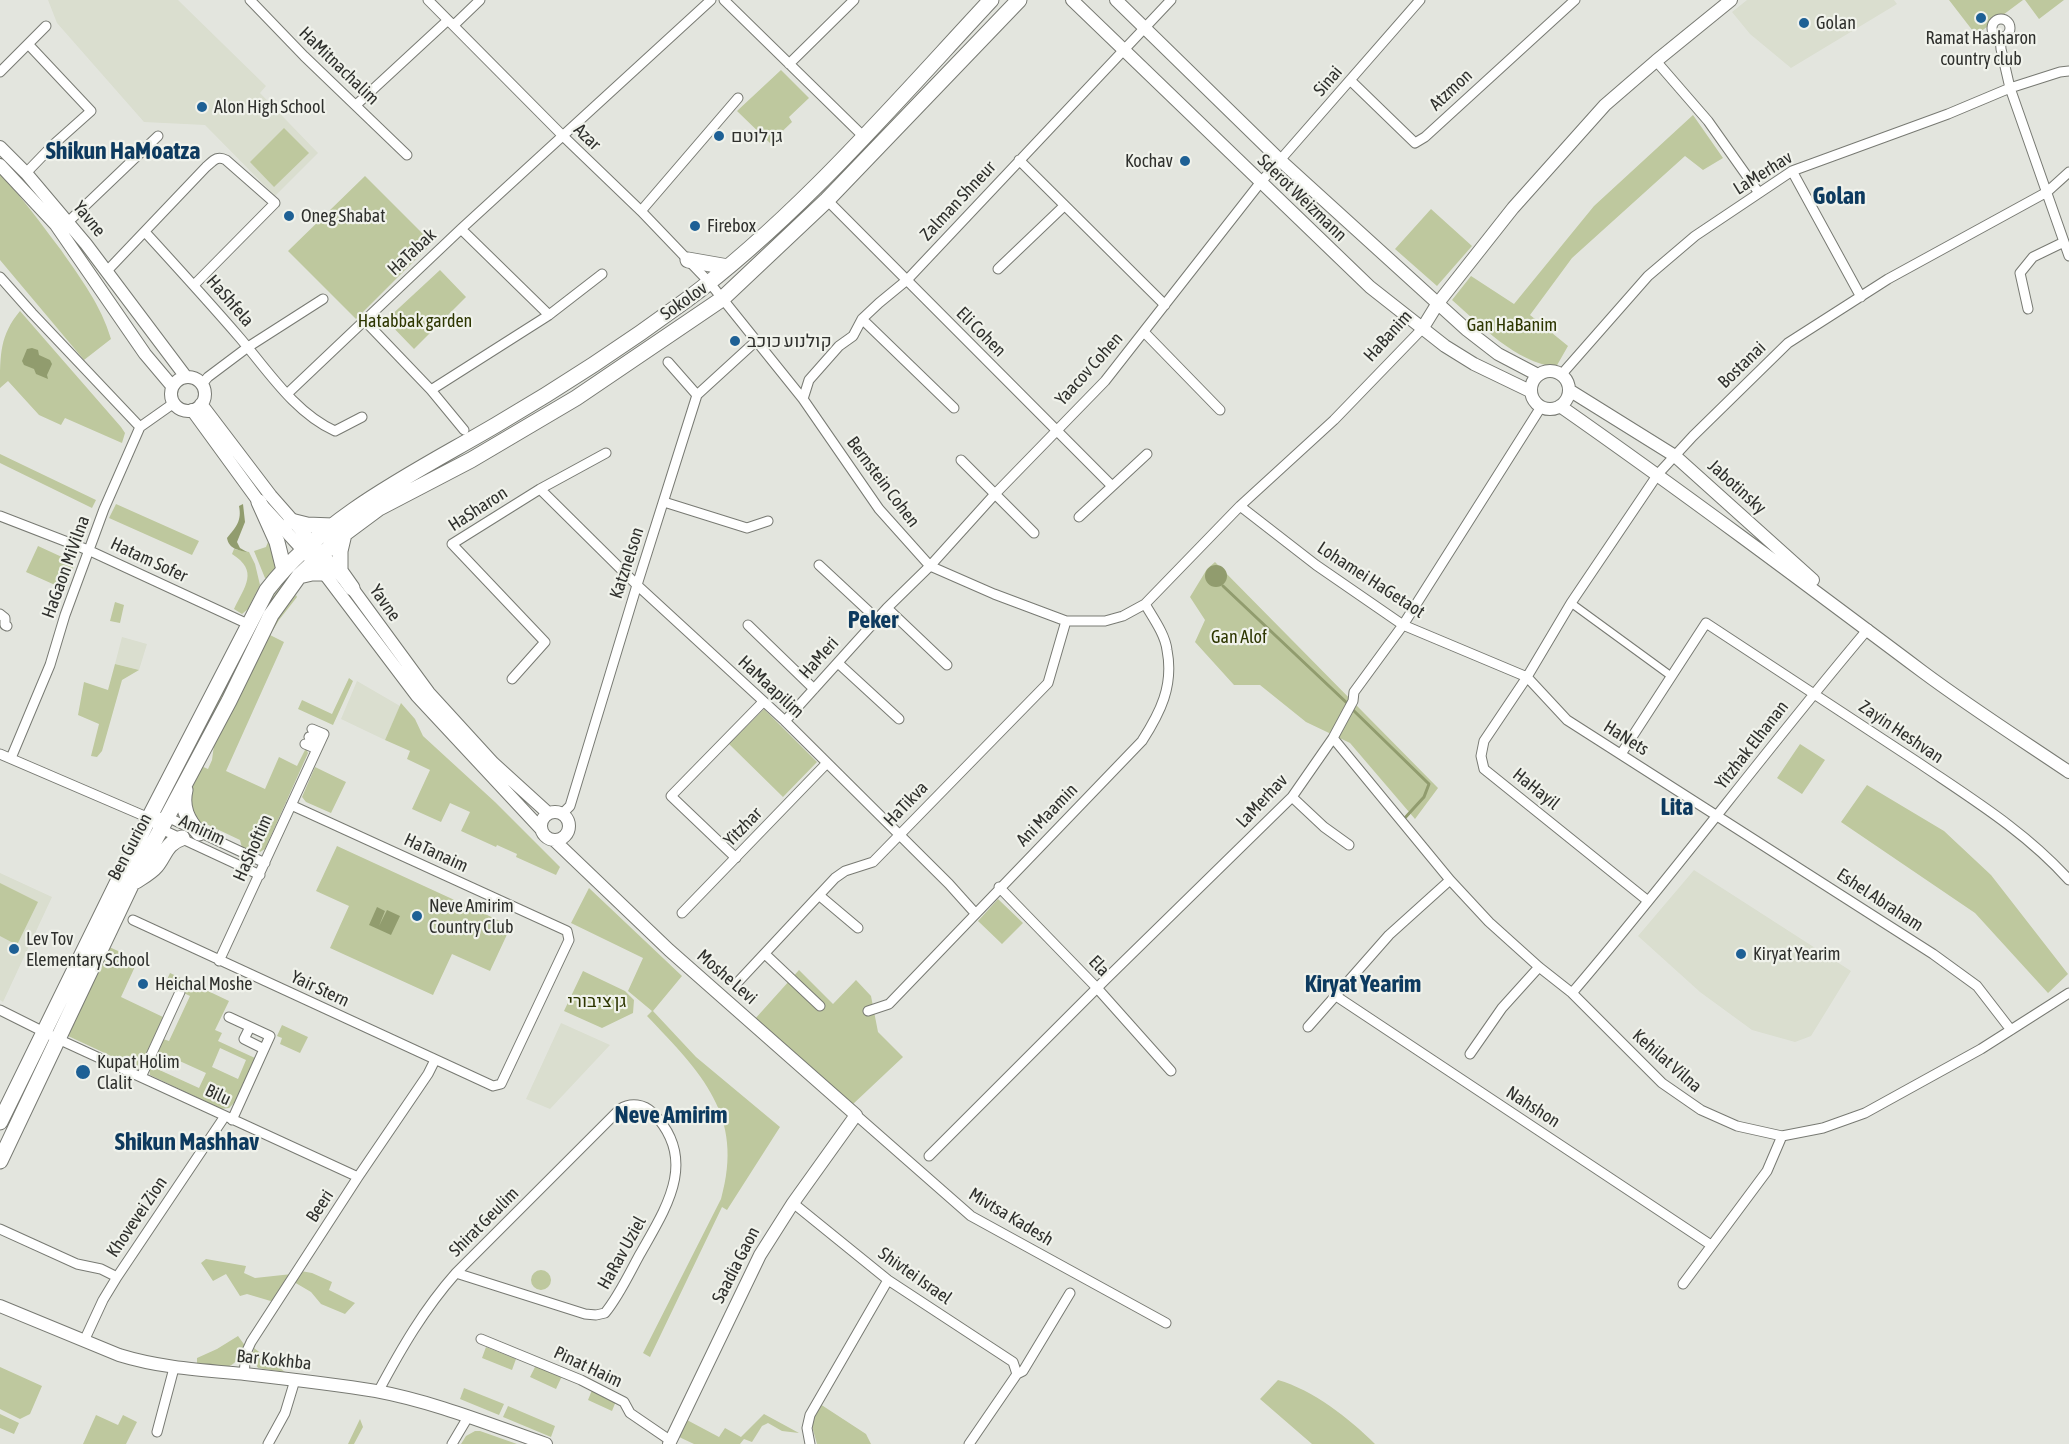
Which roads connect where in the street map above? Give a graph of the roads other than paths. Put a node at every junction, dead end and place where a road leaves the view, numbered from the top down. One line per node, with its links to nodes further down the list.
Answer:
1 (250, 0): 28 (street, HaMitnachalim)
2 (428, 0): 15 (street, Azar)
3 (480, 0): 15 (street)
4 (711, 0): 30 (street, HaTabak)
5 (724, 0): 22 (street)
6 (854, 0): 22 (street)
7 (991, 0): 31 (main road, Sokolov)
8 (1019, 0): 43 (main road, Sokolov)
9 (1072, 0): 20 (street, Sderot Weizmann)
10 (1116, 0): 17 (street, Sderot Weizmann)
11 (1171, 0): 17 (street, Zalman Shneur)
12 (1420, 0): 25 (street, Sinai)
13 (1575, 0): 25 (street, Atzmon)
14 (1731, 0): 21 (street, HaBanim)
15 (451, 23): 28 (street); 30 (street, Azar)
16 (46, 26): 19 (street)
17 (1144, 27): 20 (street, Zalman Shneur); 35 (street, Sderot Weizmann)
18 (2000, 37): 26 (street)
19 (28, 44): 24 (street); 38 (street)
20 (1123, 50): 34 (street, Zalman Shneur); 40 (street, Sderot Weizmann)
21 (1656, 61): 42 (street); 63 (street, HaBanim)
22 (789, 64): 31 (street)
23 (2069, 71): 26 (street, LaMerhav)
24 (0, 72)
25 (1350, 80): 35 (street, Sinai)
26 (2010, 88): 37 (street, LaMerhav); 41 (street)
27 (738, 98): 45 (street)
28 (356, 105): 33 (street, HaMitnachalim)
29 (158, 136): 46 (street)
30 (563, 136): 45 (street, Azar); 47 (street, HaTabak)
31 (863, 136): 52 (main road, Sokolov)
32 (0, 147): 38 (street, Yavne)
33 (407, 155)
34 (1019, 160): 44 (street); 57 (street, Zalman Shneur)
35 (1281, 161): 40 (street, Sinai); 63 (street, Sderot Weizmann)
36 (0, 165): 78 (street)
37 (1792, 171): 42 (street, LaMerhav); 60 (street)
38 (26, 172): 46 (street, Yavne)
39 (2069, 172): 41 (street, Bostanai)
40 (1260, 183): 64 (street, Yaacov Cohen); 69 (street, Sderot Weizmann)
41 (2047, 192): 49 (street); 60 (street, Bostanai)
42 (1759, 193): 75 (street, LaMerhav)
43 (827, 200): 57 (street, Eli Cohen); 61 (main road, Sokolov)
44 (1064, 206): 53 (street); 64 (street)
45 (641, 211): 51 (street, Azar)
46 (68, 222): 54 (street, Yavne)
47 (461, 229): 66 (street); 68 (street, HaTabak)
48 (145, 232): 54 (street); 59 (street, HaShfela); 59 (street)
49 (2065, 236): 50 (street); 65 (street)
50 (2069, 256)
51 (688, 260): 52 (main road); 58 (street, Azar)
52 (728, 267): 58 (main road, Sokolov)
53 (998, 269)
54 (106, 272): 76 (street, Yavne)
55 (602, 274): 66 (street)
56 (0, 277): 92 (street)
57 (907, 280): 67 (street, Zalman Shneur); 94 (street, Eli Cohen)
58 (709, 282): 61 (street, Azar); 110 (main road, Sokolov)
59 (194, 285): 72 (street, HaShfela)
60 (1861, 297): 97 (street, Bostanai)
61 (722, 298): 71 (street, Bernstein Cohen); 110 (main road, Sokolov)
62 (323, 299): 72 (street)
63 (1438, 303): 69 (street, HaBanim); 74 (street, Sderot Weizmann)
64 (1165, 305): 70 (street, Yaacov Cohen)
65 (2028, 309)
66 (549, 315): 79 (street)
67 (862, 319): 84 (street, Zalman Shneur); 89 (street)
68 (364, 320): 79 (street); 82 (street, HaTabak)
69 (1422, 329): 81 (street, Sderot Weizmann); 105 (street, HaBanim)
70 (1144, 332): 90 (street); 94 (street, Yaacov Cohen)
71 (755, 342): 83 (street, Katznelson); 84 (street, Bernstein Cohen)
72 (248, 347): 77 (street); 82 (street, HaShfela)
73 (668, 362): 83 (street)
74 (1538, 375): 75 (street); 81 (street)
75 (1561, 375): 80 (street)
76 (186, 377): 77 (street); 78 (street)
77 (202, 384): 87 (street)
78 (172, 386): 85 (street)
79 (431, 390): 93 (street)
80 (1569, 390): 86 (street); 97 (street, Jabotinsky)
81 (1530, 391): 88 (street)
82 (287, 394): 91 (street, HaShfela)
83 (698, 395): 104 (street, Katznelson)
84 (802, 399): 115 (street, Bernstein Cohen)
85 (174, 403): 87 (street); 92 (street)
86 (1560, 406): 88 (street); 99 (street, Jabotinsky)
87 (197, 407): 103 (street); 108 (street, Yavne)
88 (1541, 407): 127 (street, LaMerhav)
89 (954, 408)
90 (1220, 410)
91 (362, 417)
92 (140, 427): 112 (street, HaGaon MiVilna)
93 (464, 430)
94 (1056, 430): 100 (street, Eli Cohen); 102 (street, Yaacov Cohen)
95 (606, 453): 101 (street, HaSharon)
96 (1147, 453): 100 (street)
97 (1675, 456): 99 (street, Bostanai); 129 (street, Jabotinsky)
98 (961, 460): 102 (street)
99 (1658, 474): 119 (street, Bostanai); 129 (street, Jabotinsky)
100 (1112, 486): 107 (street)
101 (540, 489): 117 (street, HaMaapilim); 134 (street, HaSharon)
102 (995, 494): 111 (street); 115 (street, Yaacov Cohen)
103 (259, 502): 113 (street); 116 (main road)
104 (664, 502): 109 (street); 117 (street, Katznelson)
105 (1240, 506): 120 (street, HaBanim); 127 (street, Lohamei HaGetaot)
106 (0, 516): 112 (street, Hatam Sofer)
107 (1079, 517)
108 (291, 521): 110 (main road); 113 (street, Yavne)
109 (768, 521)
110 (338, 530): 113 (main road, Sokolov); 118 (main road)
111 (1034, 533)
112 (88, 550): 125 (street, Hatam Sofer); 144 (street, HaGaon MiVilna)
113 (315, 557): 116 (main road, Ben Gurion); 118 (street, Yavne); 147 (main road, Ben Gurion); 155 (street)
114 (819, 565): 123 (street)
115 (930, 566): 121 (street, HaMeri); 124 (street, Bernstein Cohen)
116 (284, 570): 125 (main road, Ben Gurion)
117 (637, 585): 137 (street, HaMaapilim); 151 (street, Katznelson)
118 (352, 588): 150 (street, Yavne)
119 (1571, 603): 132 (street); 133 (street, Bostanai)
120 (1145, 604): 124 (street, HaBanim); 169 (street, Ani Maamin)
121 (887, 608): 123 (street, HaMeri); 131 (street)
122 (0, 614): 128 (street)
123 (877, 619): 130 (street, HaMeri)
124 (1066, 621): 158 (street, HaTikva)
125 (250, 625): 153 (main road, Ben Gurion)
126 (748, 625): 135 (street)
127 (1403, 625): 133 (street, Lohamei HaGetaot); 140 (street, LaMerhav)
128 (7, 626)
129 (1868, 629): 136 (street, Yitzhak Elhanan); 146 (street, Jabotinsky)
130 (838, 663): 135 (street, HaMeri); 138 (street)
131 (947, 665)
132 (1671, 676): 136 (street, Zayin Heshvan); 143 (street)
133 (1527, 677): 143 (street, HaNets); 171 (street, HaHayil)
134 (512, 679)
135 (814, 689): 139 (street, HaMeri)
136 (1814, 693): 152 (street, Yitzhak Elhanan); 167 (street, Zayin Heshvan)
137 (763, 702): 139 (street, HaMaapilim); 162 (street)
138 (899, 718)
139 (785, 721): 145 (street, HaMaapilim)
140 (1333, 738): 148 (street, LaMerhav); 166 (street, Kehilat Vilna)
141 (318, 745): 141 (street); 149 (street, HaShoftim)
142 (0, 754): 144 (street)
143 (1621, 754): 152 (street, HaNets)
144 (11, 758): 153 (street)
145 (827, 763): 158 (street, HaMaapilim); 162 (street, Yitzhar)
146 (2069, 772)
147 (188, 777): 154 (main road, Ben Gurion); 157 (main road)
148 (1292, 797): 161 (street); 180 (street, LaMerhav)
149 (291, 805): 163 (street, HaShoftim); 197 (street, HaTanaim)
150 (548, 813): 151 (street); 155 (street)
151 (563, 813): 156 (street)
152 (1717, 815): 171 (street, Yitzhak Elhanan); 190 (street, Eshel Abraham)
153 (149, 818): 154 (street, Amirim); 191 (main road, Ben Gurion)
154 (164, 823): 157 (street, Amirim); 159 (street, Amirim); 168 (main road, Ben Gurion)
155 (541, 829): 160 (street)
156 (569, 830): 160 (street); 164 (street)
157 (199, 833): 163 (street, Amirim)
158 (898, 835): 170 (street, HaTikva); 173 (street, HaMaapilim)
159 (182, 838): 165 (street, Amirim); 168 (main road)
160 (555, 841): 164 (street, Moshe Levi)
161 (1349, 845)
162 (736, 858): 172 (street, Yitzhar)
163 (265, 863): 165 (street, HaShoftim)
164 (577, 863): 199 (street, Moshe Levi)
165 (260, 875): 177 (street, HaShoftim)
166 (1450, 880): 178 (street, Kehilat Vilna); 184 (street)
167 (2069, 880)
168 (131, 885): 192 (main road, Ben Gurion)
169 (999, 887): 173 (street, Ani Maamin); 180 (street, Ela)
170 (820, 896): 175 (street); 176 (street, HaTikva)
171 (1648, 901): 182 (street, Yitzhak Elhanan)
172 (682, 913)
173 (975, 913): 187 (street, Ani Maamin)
174 (134, 920): 177 (street, Yair Stern)
175 (858, 928)
176 (765, 954): 179 (street, HaTikva); 185 (street)
177 (219, 961): 194 (street, Yair Stern)
178 (1539, 967): 182 (street, Kehilat Vilna); 193 (street)
179 (737, 983)
180 (1097, 988): 195 (street, Ela); 203 (street, LaMerhav)
181 (180, 992): 196 (street)
182 (1572, 993): 202 (street, Kehilat Vilna)
183 (2069, 993): 190 (street, Kehilat Vilna)
184 (1336, 996): 189 (street); 208 (street, Nahshon)
185 (820, 1006)
186 (0, 1010): 191 (street, Bilu)
187 (868, 1011)
188 (229, 1017): 200 (street, Khovevei Zion)
189 (1308, 1027)
190 (2011, 1030): 202 (street, Kehilat Vilna)
191 (43, 1032): 192 (street, Bilu); 201 (main road, Ben Gurion)
192 (58, 1039): 196 (street, Bilu); 204 (main road, Ben Gurion)
193 (1470, 1054)
194 (435, 1060): 197 (street, Yair Stern); 205 (street, Beeri)
195 (1171, 1071)
196 (141, 1077): 200 (street, Bilu)
197 (493, 1086)
198 (640, 1104): 209 (street, Shirat Geulim); 209 (street, HaRav Uziel)
199 (856, 1115): 206 (street, Saadia Gaon); 215 (street, Mivtsa Kadesh)
200 (228, 1118): 205 (street, Bilu); 210 (street, Khovevei Zion)
201 (0, 1122)
202 (1782, 1136): 208 (street)
203 (929, 1156)
204 (0, 1161)
205 (358, 1177): 219 (street, Beeri)
206 (793, 1203): 211 (street, Shivtei Israel); 225 (street, Saadia Gaon)
207 (0, 1229): 210 (street)
208 (1711, 1245): 212 (street)
209 (456, 1273): 222 (street, Shirat Geulim)
210 (117, 1277): 217 (street, Khovevei Zion)
211 (888, 1280): 220 (street, Shivtei Israel); 229 (street)
212 (1683, 1284)
213 (1070, 1293): 220 (street)
214 (0, 1306): 217 (street, Bar Kokhba)
215 (1166, 1323)
216 (481, 1339): 225 (street, Pinat Haim)
217 (84, 1341): 218 (street, Bar Kokhba)
218 (174, 1368): 219 (street, Bar Kokhba); 224 (street)
219 (244, 1374): 221 (street, Bar Kokhba)
220 (1017, 1374): 230 (street)
221 (295, 1380): 222 (street, Bar Kokhba); 226 (street)
222 (378, 1392): 223 (street, Bar Kokhba)
223 (468, 1417): 227 (street); 228 (street, Bar Kokhba)
224 (157, 1432)
225 (670, 1442)
226 (268, 1444)
227 (452, 1444)
228 (546, 1444)
229 (810, 1444)
230 (969, 1444)

